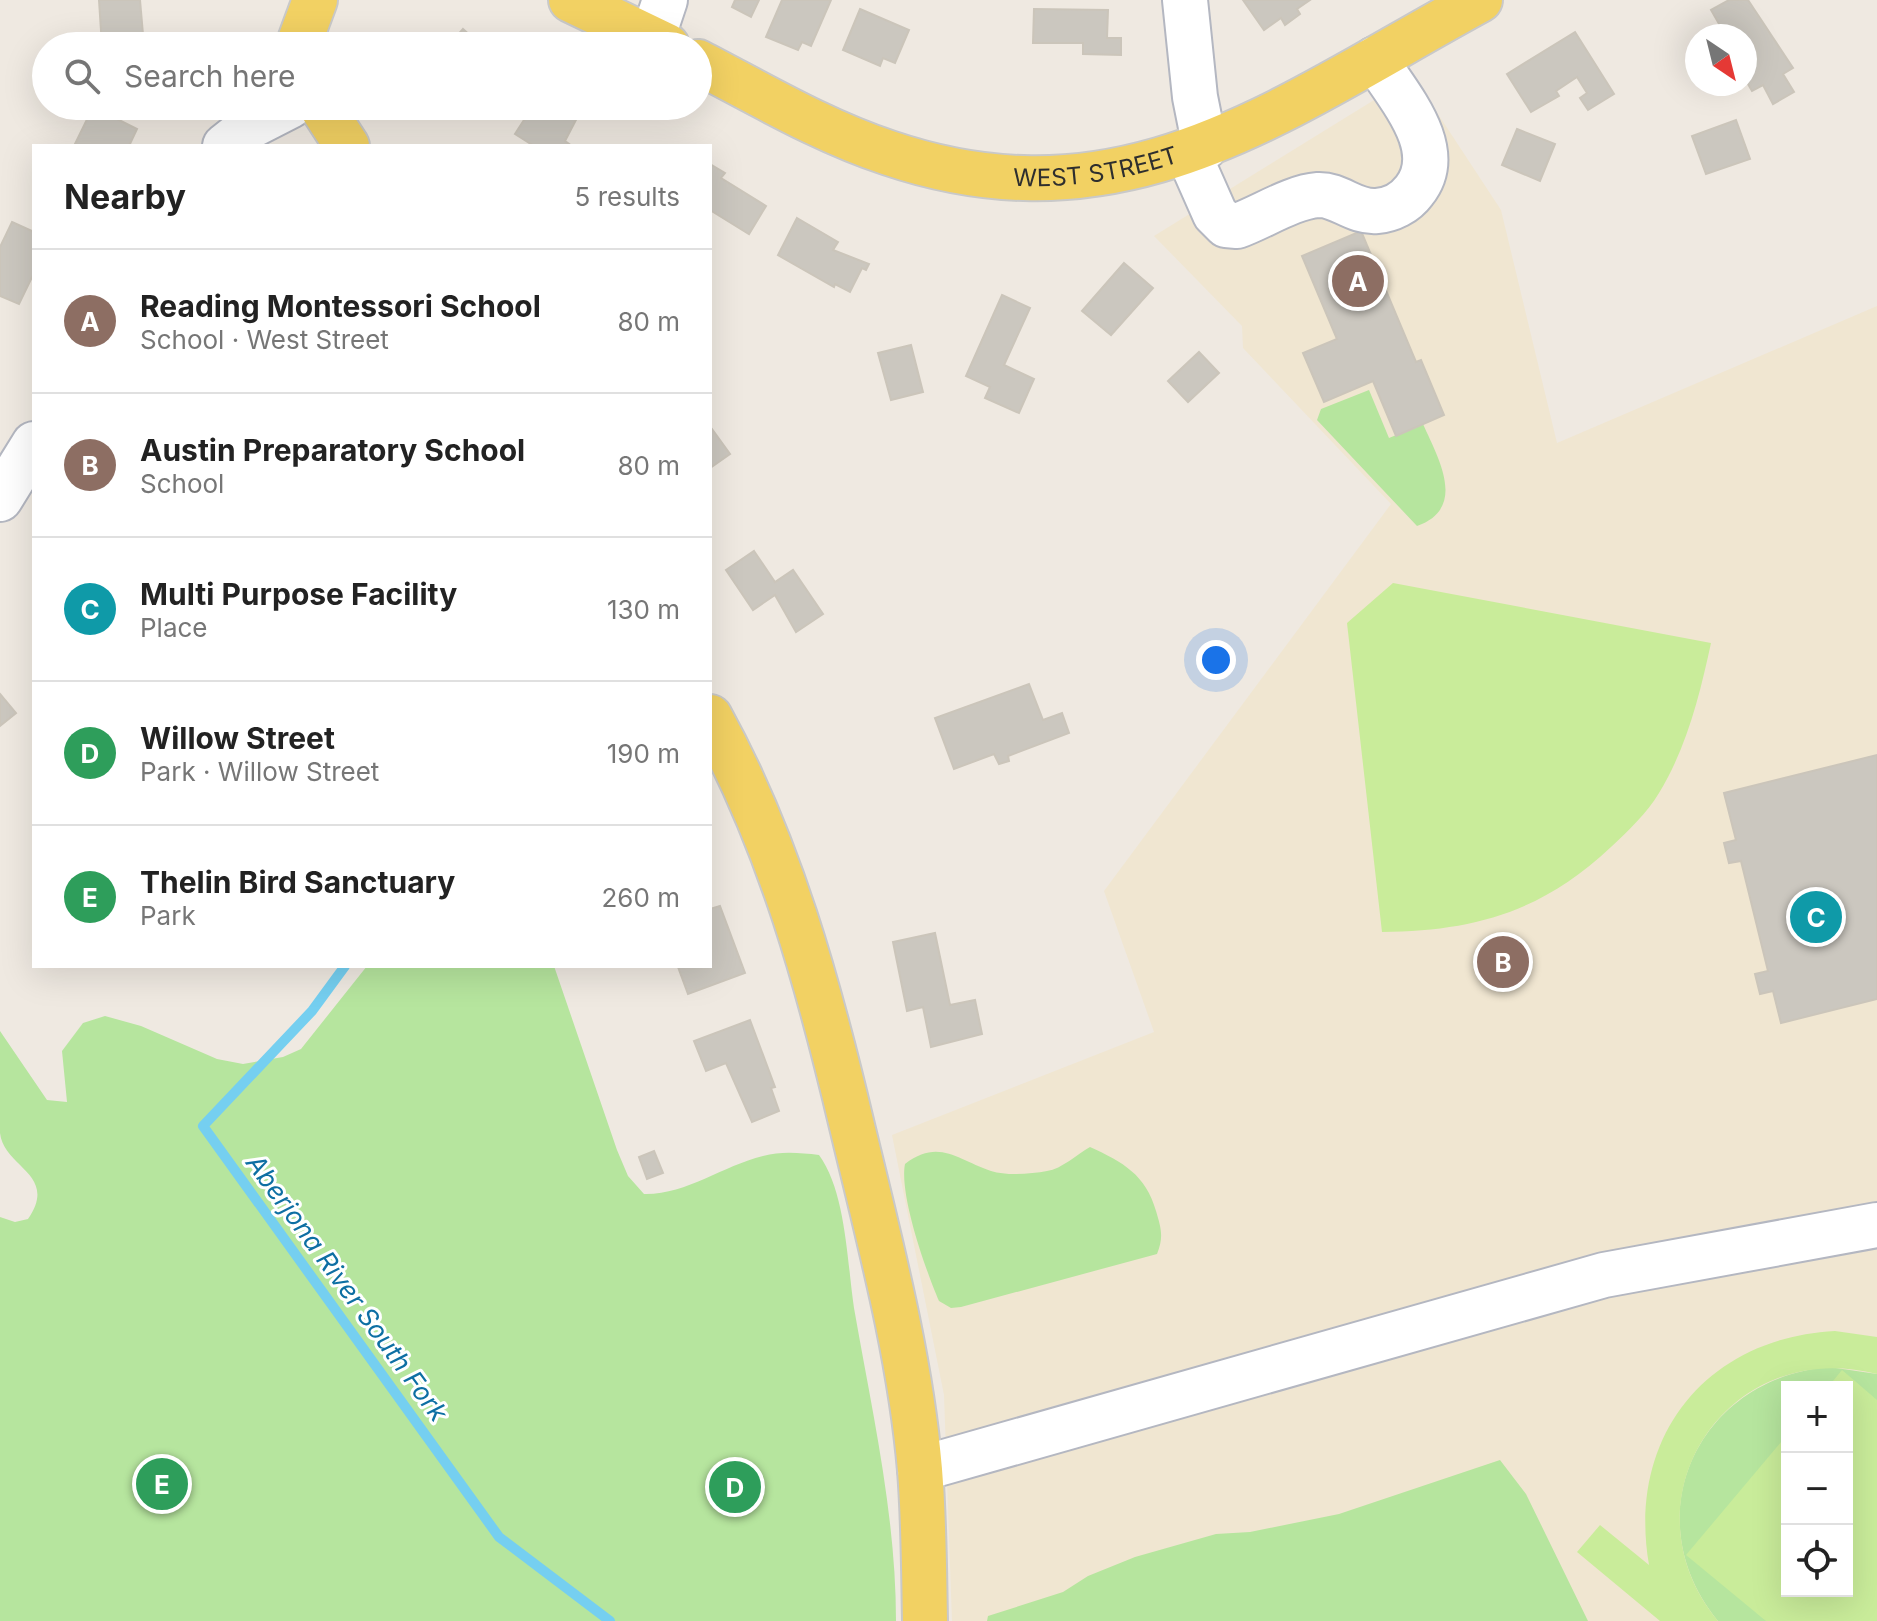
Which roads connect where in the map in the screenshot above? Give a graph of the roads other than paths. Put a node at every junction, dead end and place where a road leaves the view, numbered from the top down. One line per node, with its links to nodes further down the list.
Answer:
1 (315, 0): 6 (main road)
2 (571, 0): 5 (main road)
3 (1185, 0): 13 (street)
4 (1480, 0): 7 (main road, WEST STREET)
5 (661, 28)
6 (303, 32)
7 (1375, 59): 13 (main road, WEST STREET); 13 (street)
8 (712, 69): 13 (main road, WEST STREET)
9 (263, 120): 11 (street)
10 (330, 120): 12 (main road)
11 (228, 144)
12 (346, 144)
13 (1196, 150)
14 (32, 447): 15 (street)
15 (0, 499)
16 (712, 721): 18 (main road)
17 (1877, 1225): 18 (street)
18 (920, 1469): 19 (main road)
19 (925, 1621)

